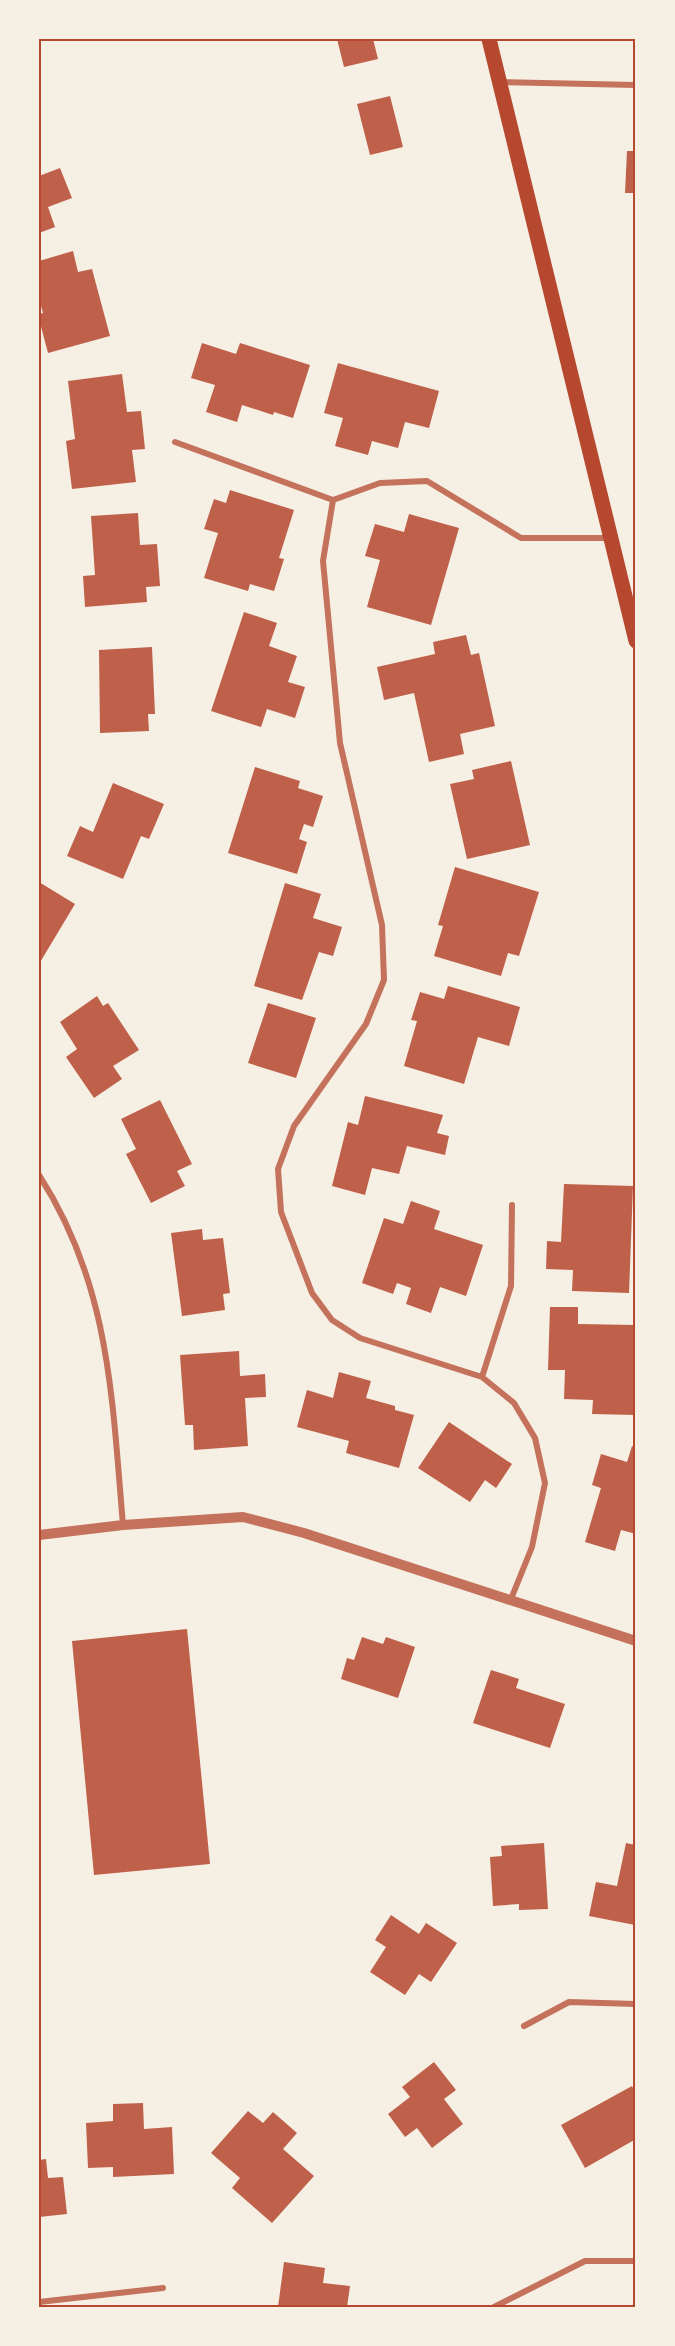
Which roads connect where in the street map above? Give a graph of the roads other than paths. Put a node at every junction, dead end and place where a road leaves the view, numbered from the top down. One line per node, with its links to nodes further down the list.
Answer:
1 (489, 39): 2 (main road)
2 (498, 82): 3 (street); 6 (main road)
3 (636, 85)
4 (175, 442): 5 (street)
5 (333, 500): 6 (street); 10 (street)
6 (612, 538): 7 (main road)
7 (636, 641)
8 (39, 1175): 11 (street)
9 (512, 1205): 10 (street)
10 (482, 1377): 13 (street)
11 (123, 1525): 12 (street); 13 (street)
12 (39, 1535)
13 (511, 1599): 14 (street)
14 (636, 1641)
15 (636, 2004): 16 (street)
16 (524, 2026)
17 (636, 2261): 20 (street)
18 (163, 2288): 19 (street)
19 (39, 2302)
20 (494, 2307)

